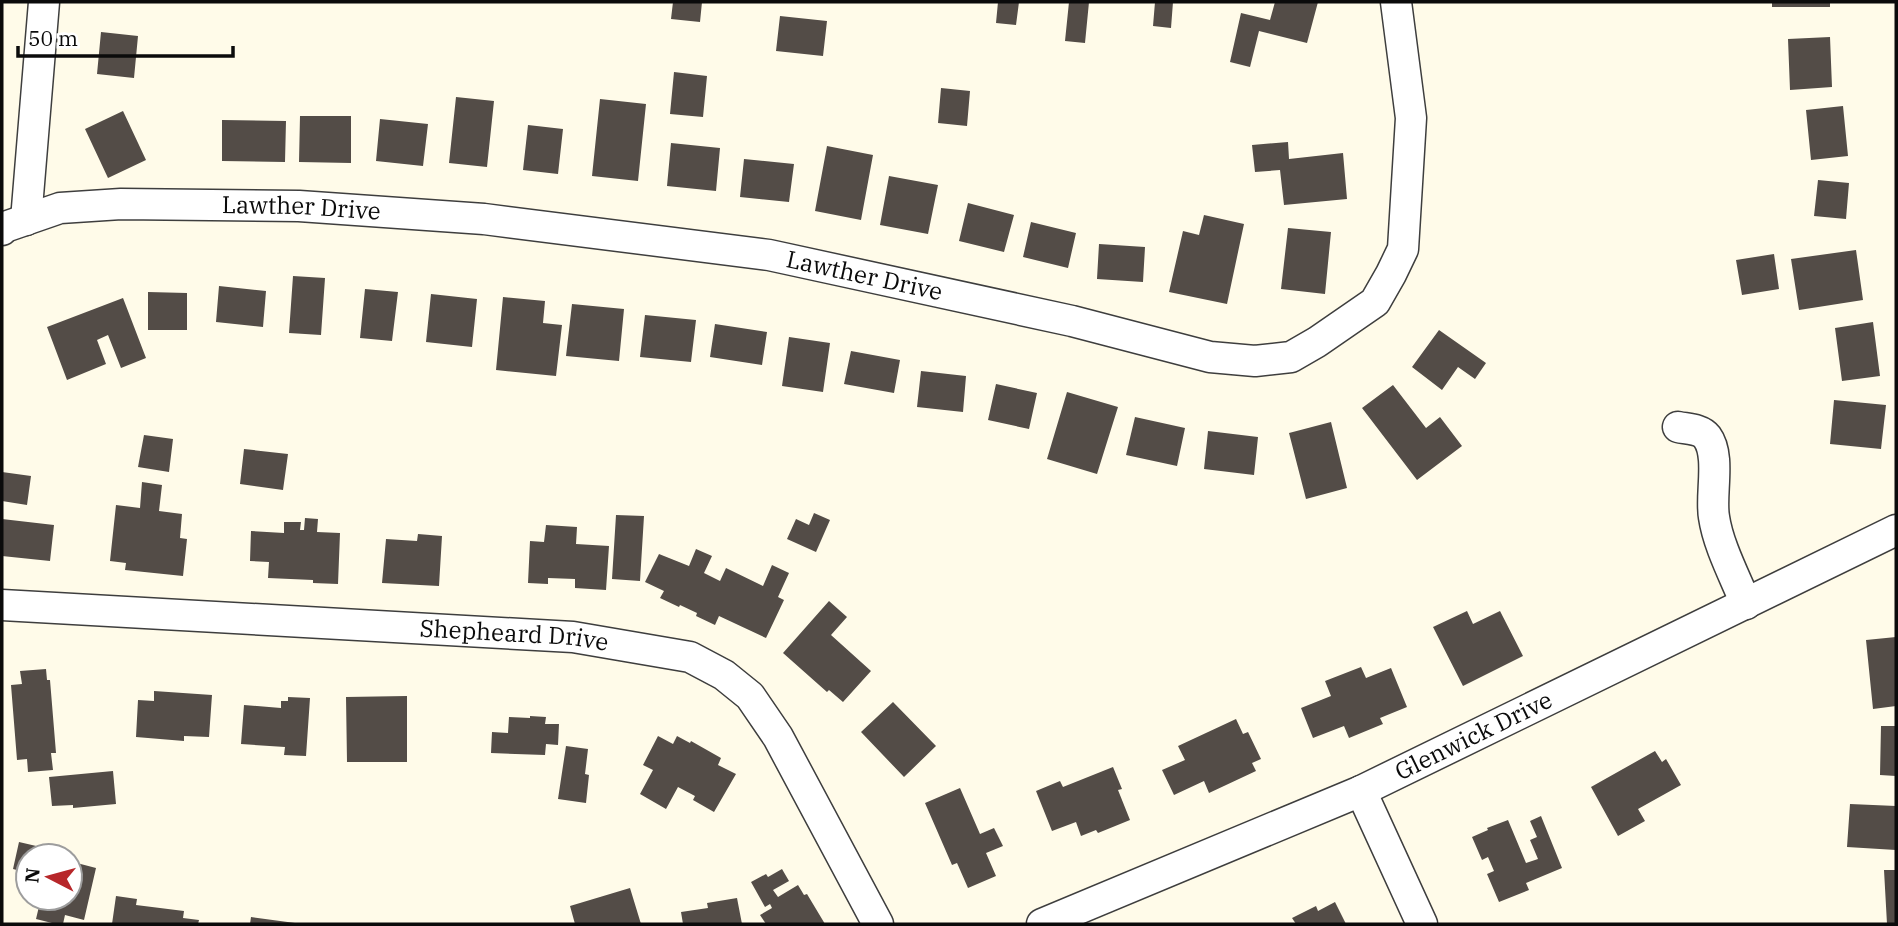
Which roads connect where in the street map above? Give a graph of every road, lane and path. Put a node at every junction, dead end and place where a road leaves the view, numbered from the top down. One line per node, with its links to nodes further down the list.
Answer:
1 (44, 2): 3 (street)
2 (1396, 2): 3 (street, Lawther Drive)
3 (14, 225)
4 (1678, 427): 6 (street)
5 (1896, 530): 6 (street, Glenwick Drive)
6 (1745, 604): 8 (street, Glenwick Drive)
7 (2, 605): 9 (street, Shepheard Drive)
8 (1361, 791): 10 (street, Glenwick Drive); 11 (street)
9 (878, 924)
10 (1042, 924)
11 (1422, 924)

